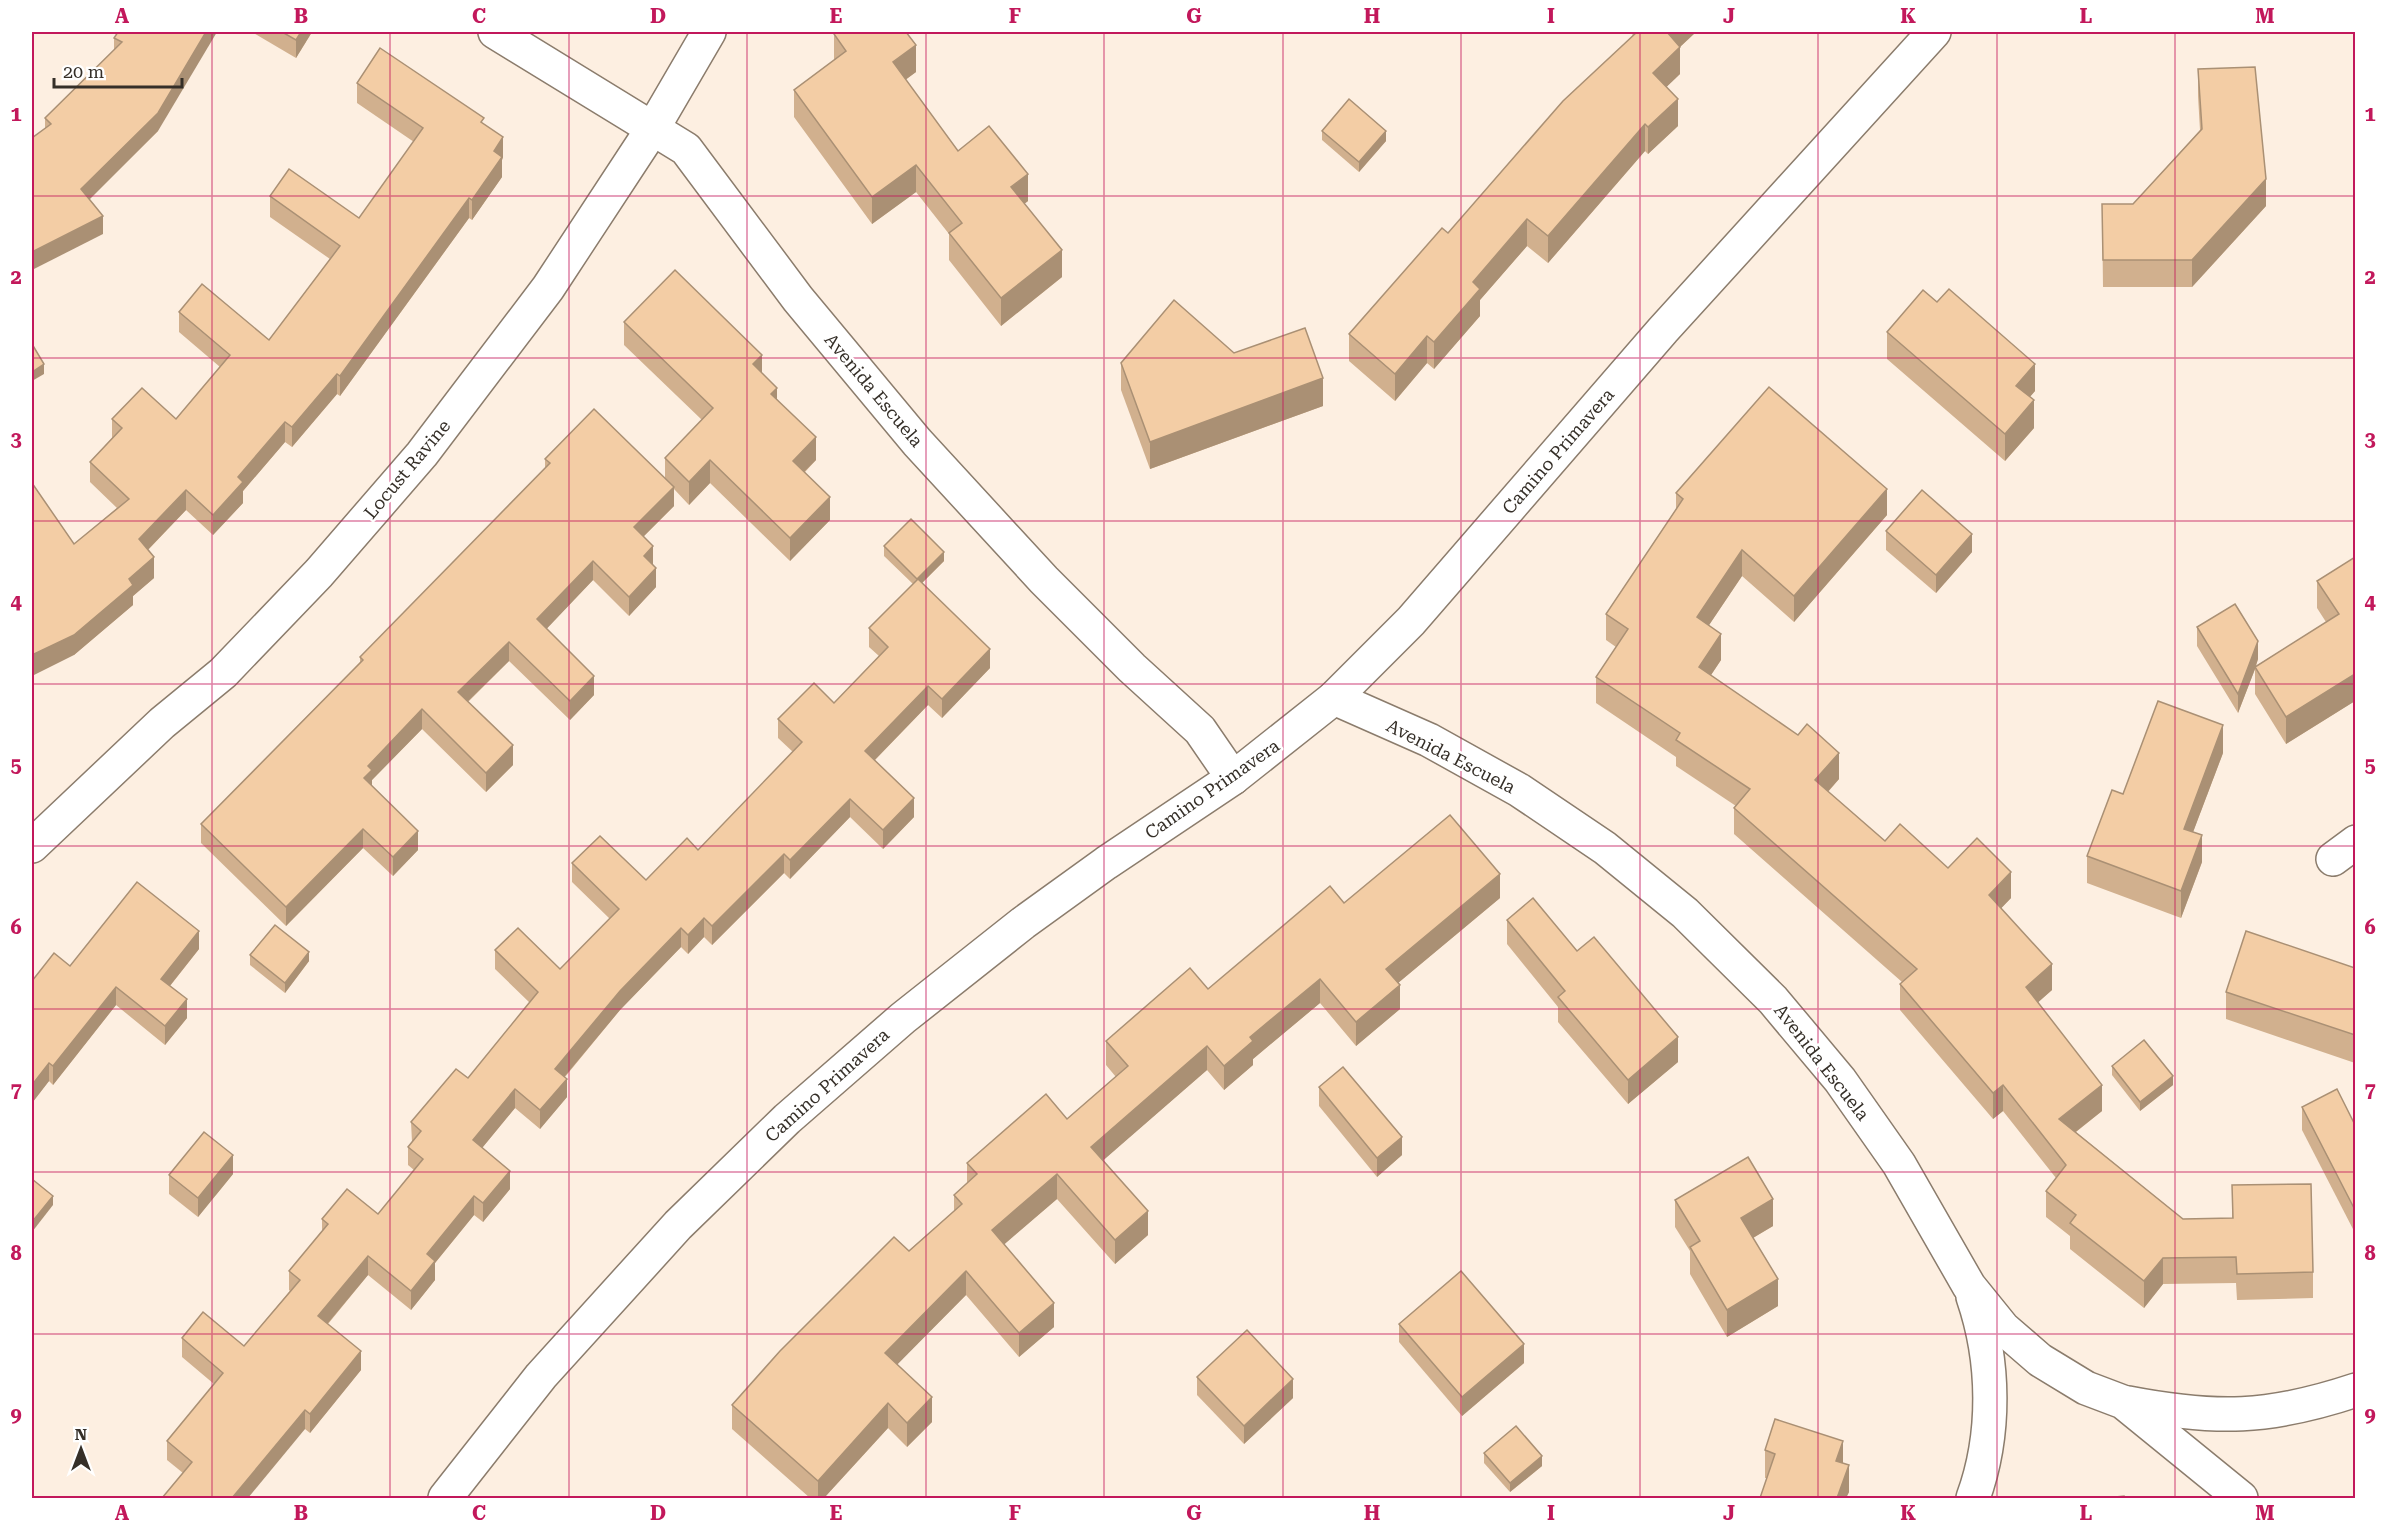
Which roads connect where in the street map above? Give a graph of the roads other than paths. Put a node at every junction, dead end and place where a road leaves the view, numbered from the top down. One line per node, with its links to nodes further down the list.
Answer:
1 (495, 32): 4 (street, Avenida Escuela)
2 (709, 32): 4 (street, Locust Ravine)
3 (1934, 32): 5 (street, Camino Primavera)
4 (653, 128): 6 (street, Avenida Escuela); 7 (street, Locust Ravine)
5 (1334, 698): 6 (street, Camino Primavera); 8 (street, Avenida Escuela)
6 (1233, 778): 11 (street, Camino Primavera)
7 (32, 846)
8 (1969, 1286): 10 (street, Avenida Escuela); 12 (street)
9 (2355, 1390): 10 (street)
10 (2123, 1402): 13 (street, Avenida Escuela)
11 (445, 1498)
12 (1972, 1498)
13 (2241, 1498)

